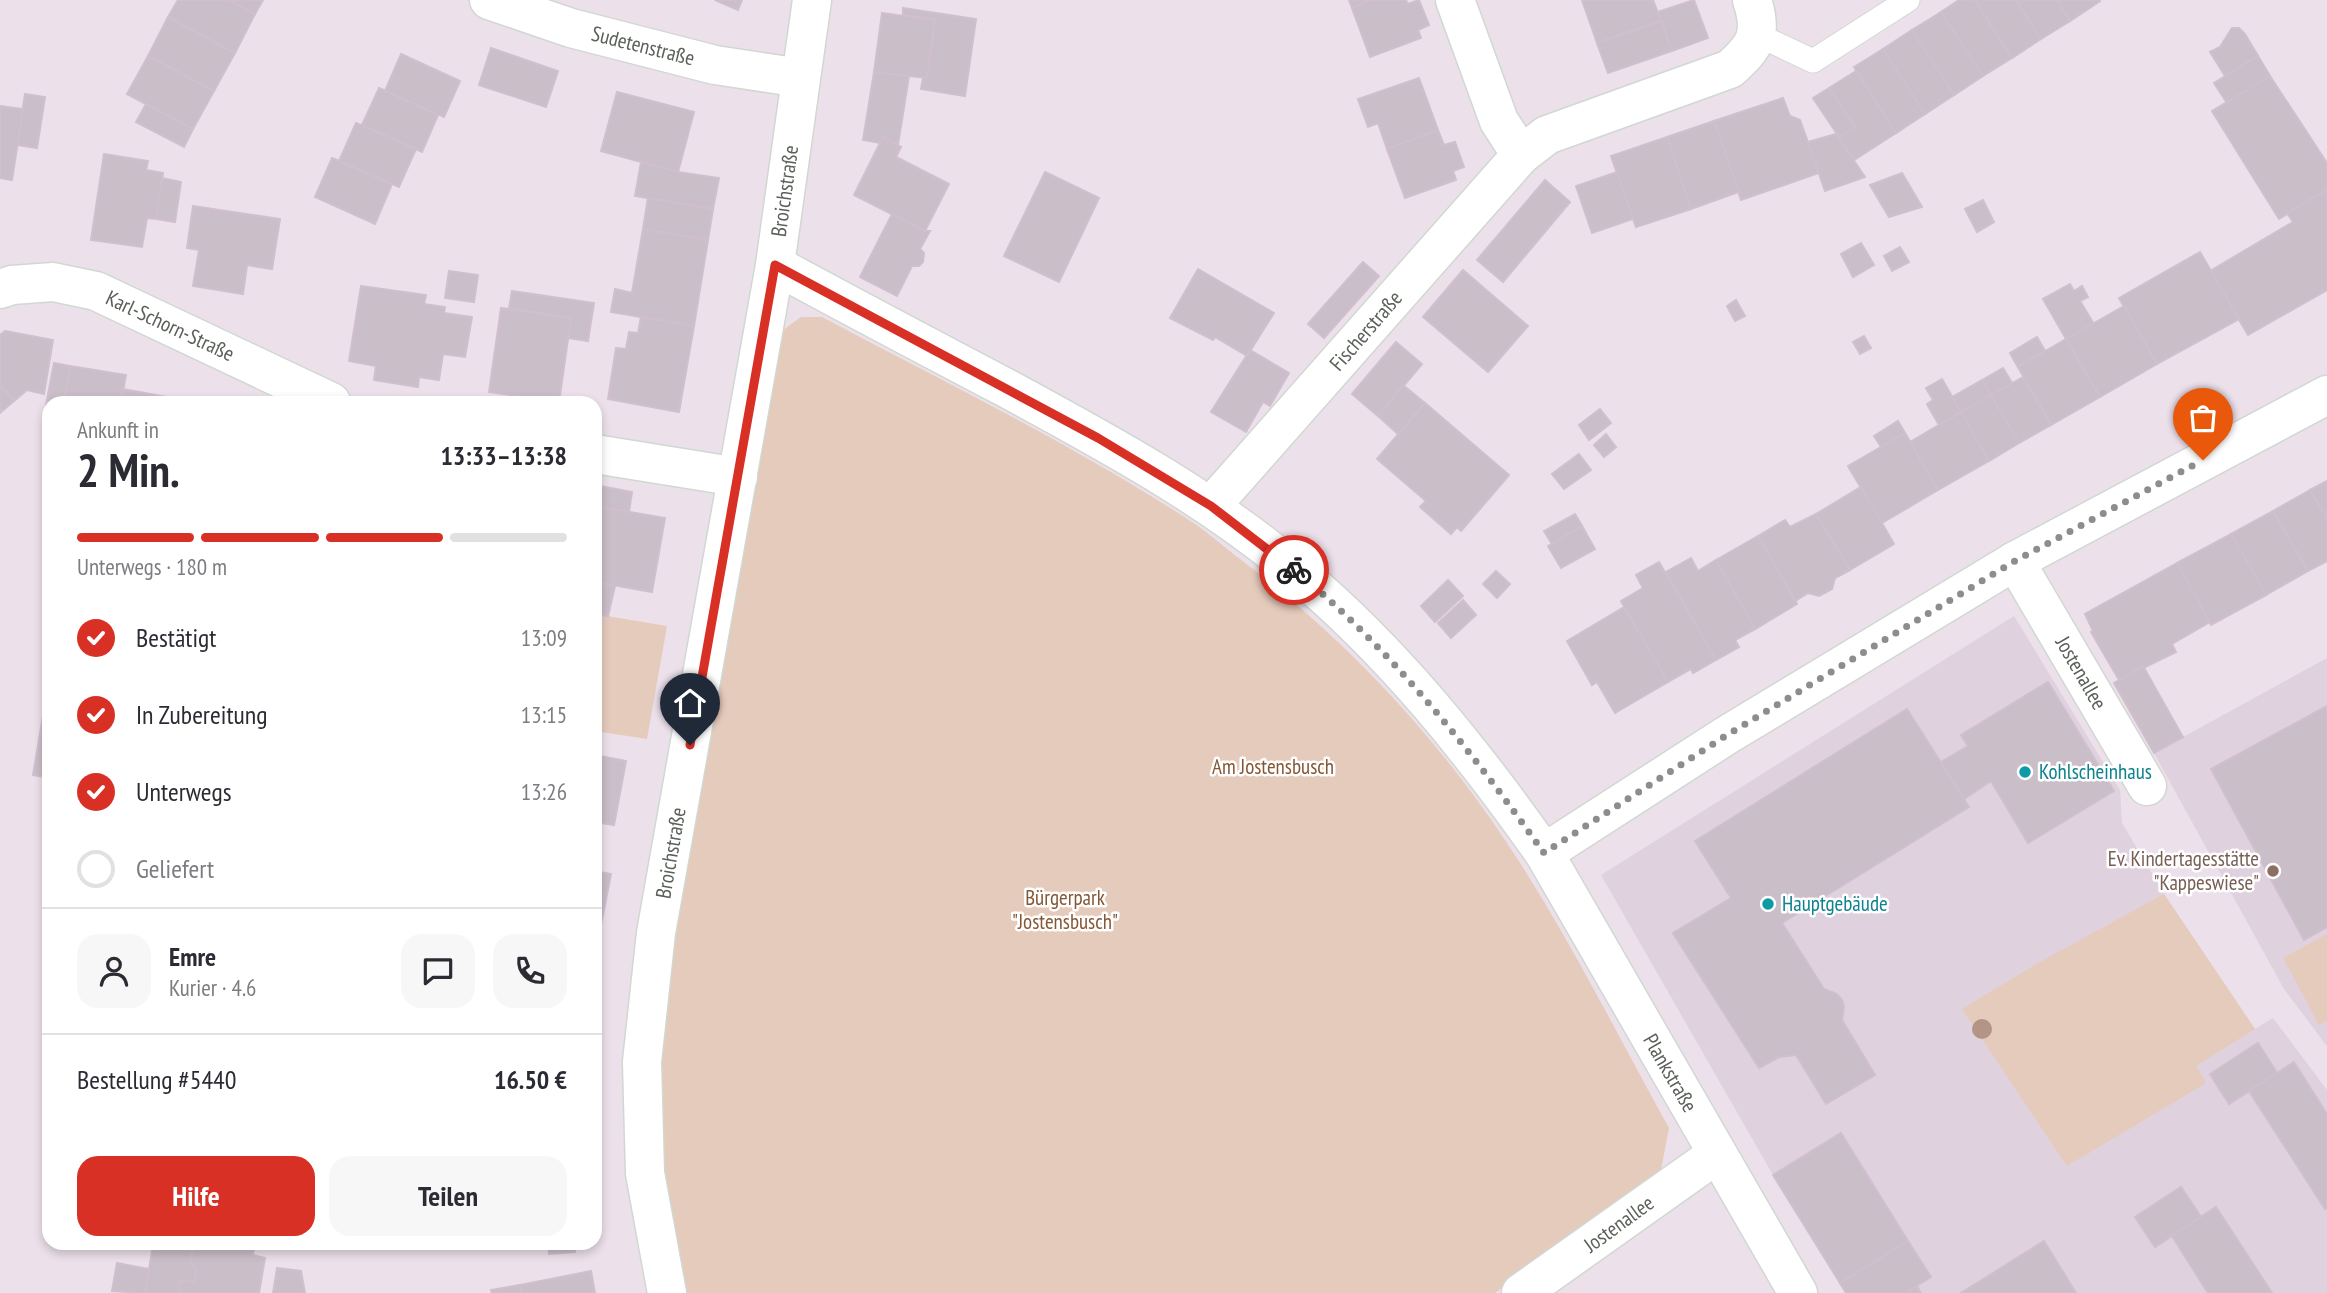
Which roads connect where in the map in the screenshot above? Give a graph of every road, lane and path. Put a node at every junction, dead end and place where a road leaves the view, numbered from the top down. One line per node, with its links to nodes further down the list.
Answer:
1 (489, 0): 6 (street, Sudetenstraße)
2 (812, 0): 6 (street, Broichstraße)
3 (1454, 0): 7 (street)
4 (1908, 0): 5 (lane)
5 (1755, 18): 7 (street, Fischerstraße)
6 (801, 78): 8 (street, Broichstraße)
7 (1521, 155): 14 (street, Fischerstraße)
8 (775, 265): 13 (street, Broichstraße); 14 (street)
9 (0, 289): 11 (street, Karl-Schorn-Straße)
10 (2327, 395): 15 (street)
11 (318, 396)
12 (602, 455): 13 (street)
13 (738, 477): 19 (street, Broichstraße)
14 (1211, 506): 17 (street)
15 (2015, 561): 16 (street, Jostenallee); 17 (street)
16 (2147, 786)
17 (1544, 853): 18 (street, Plankstraße)
18 (1717, 1154): 20 (street, Jostenallee); 21 (street, Plankstraße)
19 (667, 1293)
20 (1521, 1293)
21 (1798, 1293)

